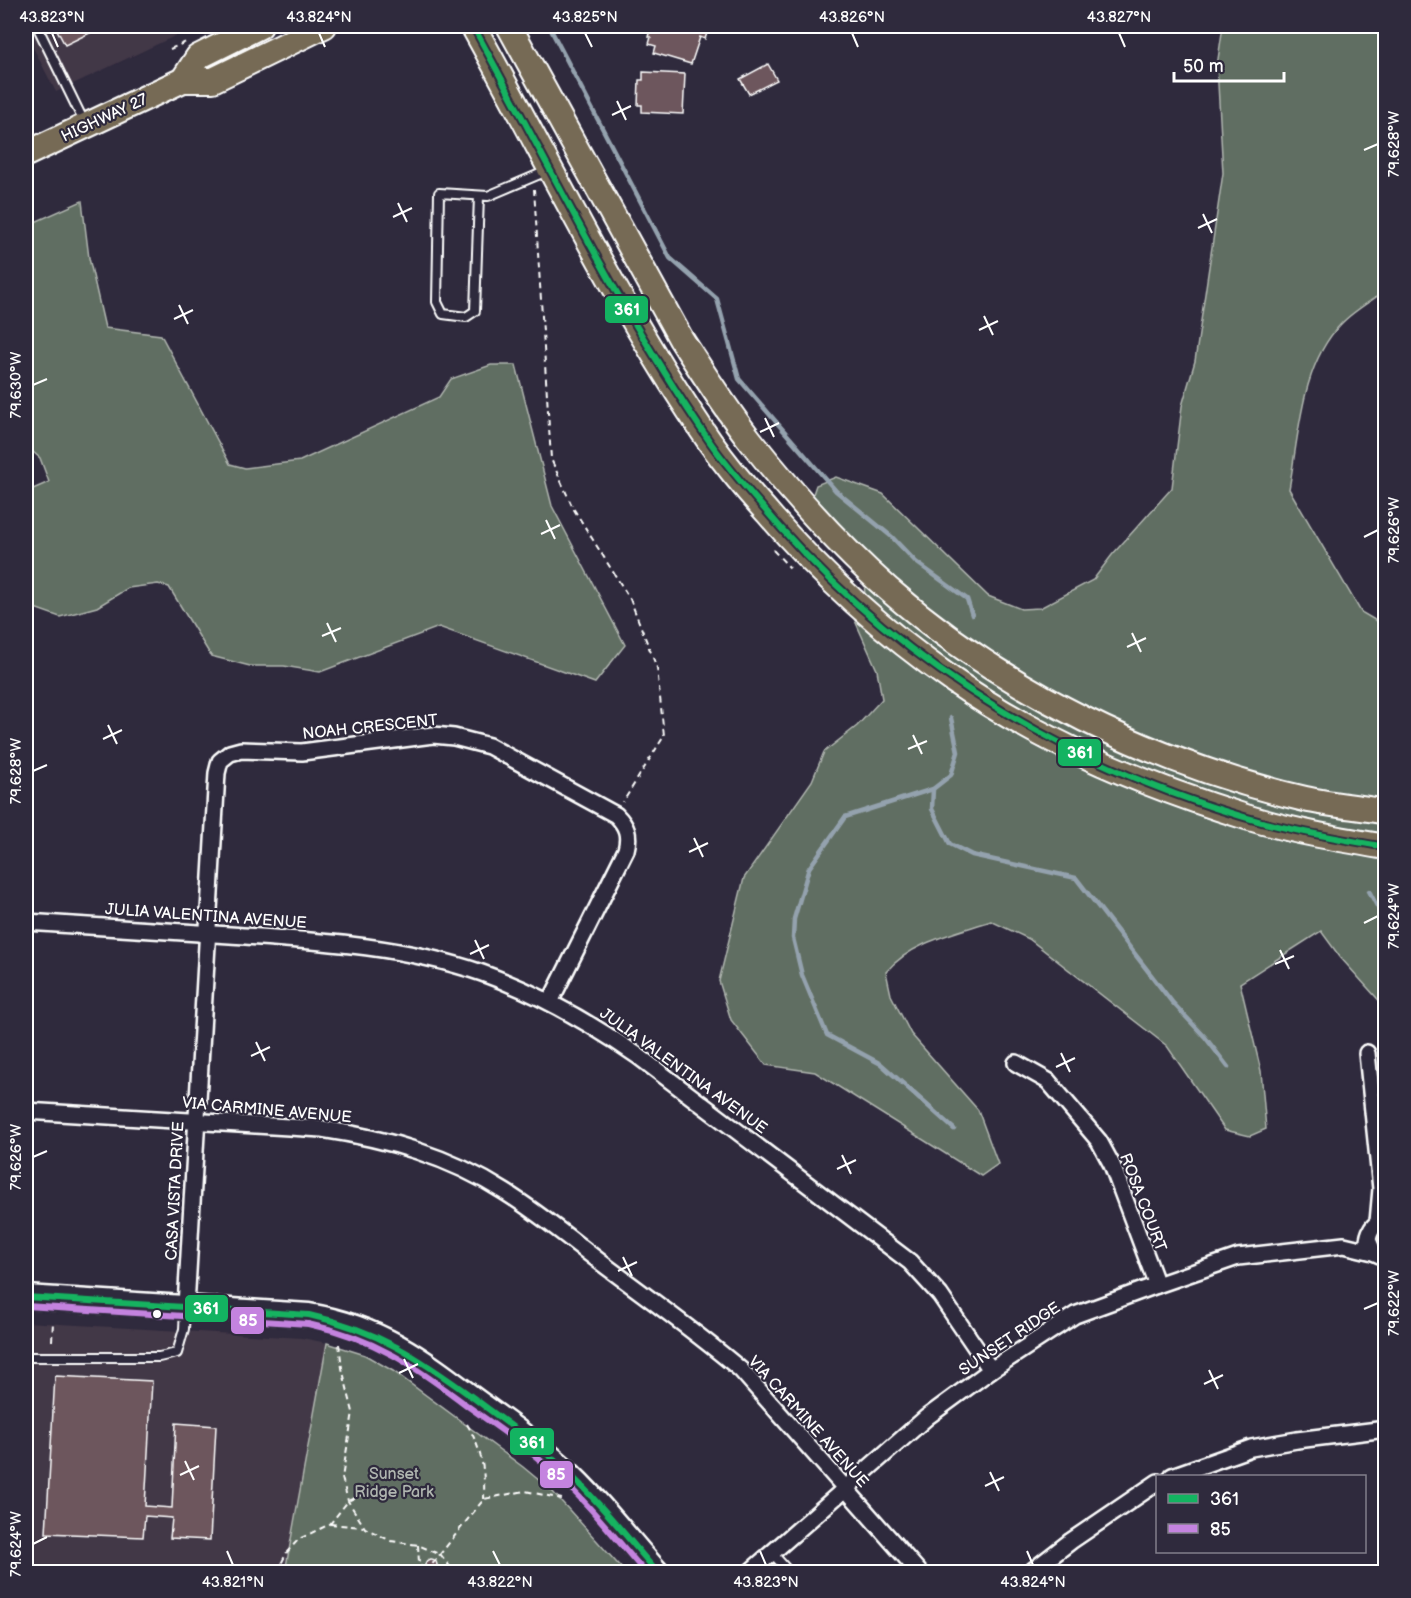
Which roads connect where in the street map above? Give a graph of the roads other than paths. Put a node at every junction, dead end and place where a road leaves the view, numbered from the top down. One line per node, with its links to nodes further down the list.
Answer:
1 (37, 26): 7 (lane)
2 (260, 26): 6 (main road, HIGHWAY 27)
3 (324, 26): 6 (main road, HIGHWAY 27)
4 (473, 26): 9 (main road)
5 (509, 26): 11 (main road)
6 (183, 80): 7 (main road, HIGHWAY 27)
7 (86, 126): 8 (main road, HIGHWAY 27)
8 (26, 154)
9 (542, 173): 10 (lane); 12 (main road)
10 (479, 196): 10 (lane)
11 (1386, 812)
12 (1386, 848)
13 (26, 922): 14 (street, JULIA VALENTINA AVENUE)
14 (207, 933): 15 (street, JULIA VALENTINA AVENUE); 15 (street, NOAH CRESCENT); 19 (street, CASA VISTA DRIVE)
15 (550, 1002): 28 (street, JULIA VALENTINA AVENUE)
16 (1367, 1053): 20 (street)
17 (1016, 1062): 24 (street, ROSA COURT)
18 (26, 1111): 19 (street, VIA CARMINE AVENUE)
19 (196, 1121): 26 (street, CASA VISTA DRIVE); 32 (street, VIA CARMINE AVENUE)
20 (1383, 1195): 21 (street)
21 (1379, 1223): 22 (street, SUNSET RIDGE); 23 (street)
22 (1344, 1245): 23 (street, SUNSET RIDGE); 24 (street, SUNSET RIDGE)
23 (1381, 1259)
24 (1156, 1284): 28 (street, SUNSET RIDGE)
25 (26, 1297): 26 (street)
26 (186, 1306): 27 (lane); 34 (street)
27 (26, 1357)
28 (991, 1370): 32 (street, SUNSET RIDGE)
29 (1386, 1429): 30 (street)
30 (1175, 1475)
31 (1156, 1483): 38 (street)
32 (845, 1489): 33 (street, SUNSET RIDGE); 37 (street, VIA CARMINE AVENUE)
33 (772, 1553): 35 (street, SUNSET RIDGE); 36 (lane)
34 (657, 1572)
35 (750, 1572)
36 (789, 1572)
37 (919, 1572)
38 (1031, 1572)

